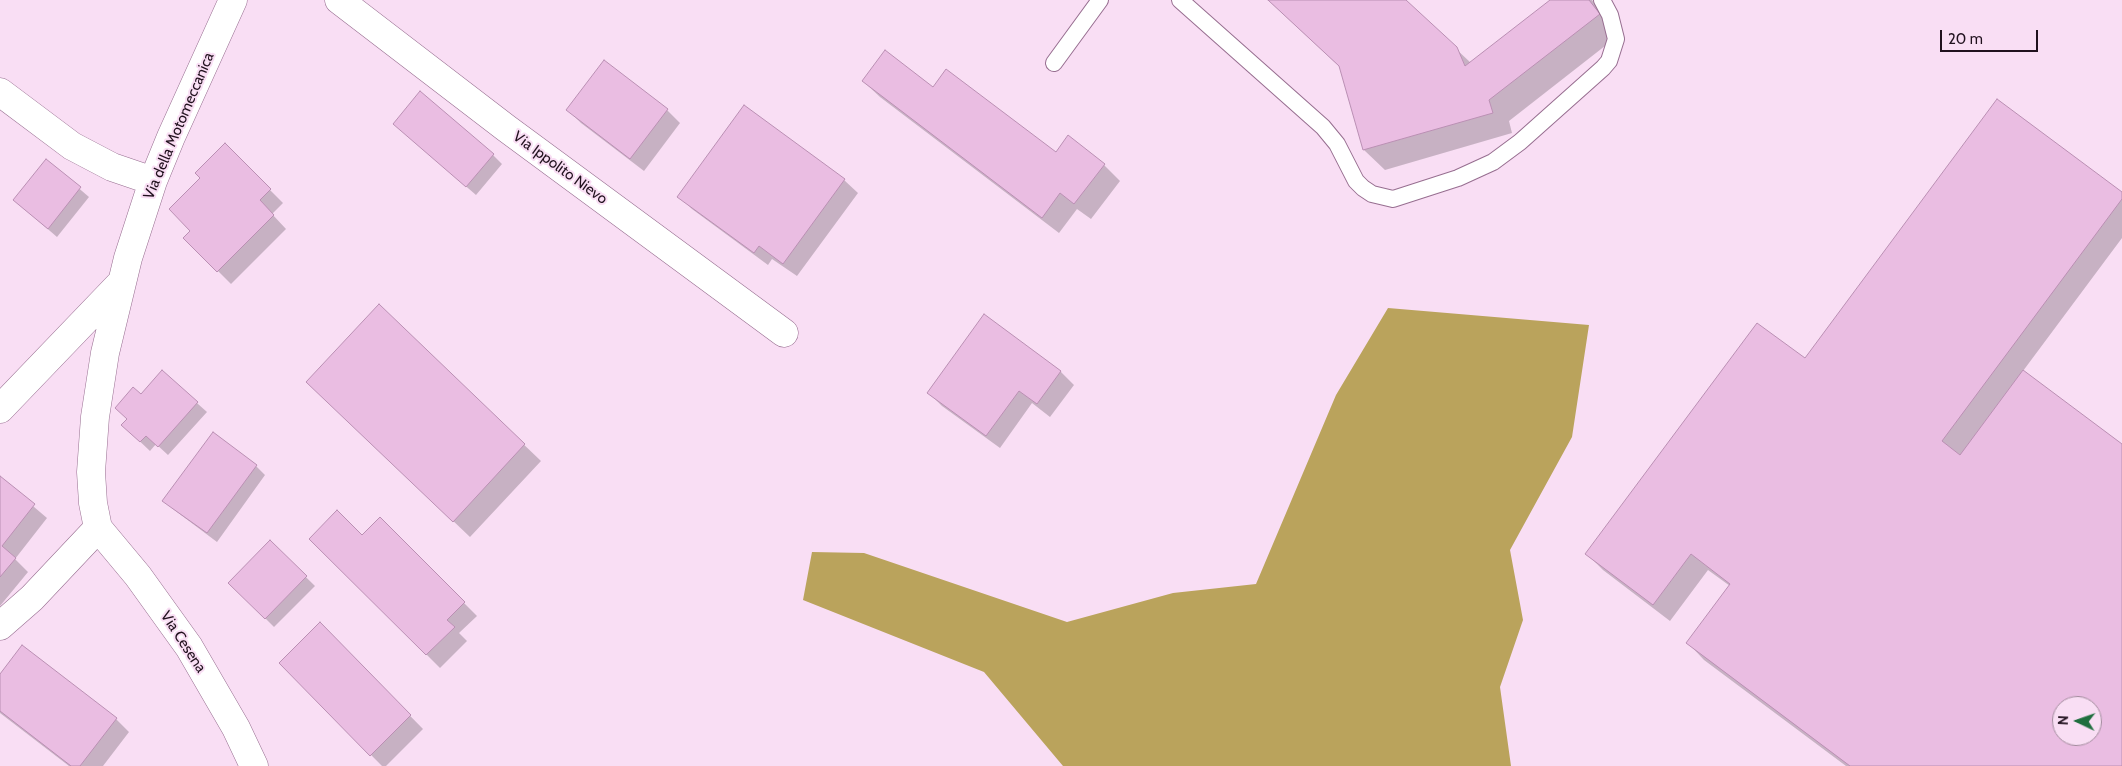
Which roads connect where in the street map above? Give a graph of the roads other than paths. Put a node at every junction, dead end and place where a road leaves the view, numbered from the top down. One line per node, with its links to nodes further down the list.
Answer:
1 (233, 0): 8 (street, Via della Motomeccanica)
2 (340, 0): 10 (street, Via Ippolito Nievo)
3 (1100, 0): 6 (lane)
4 (1180, 0): 5 (lane)
5 (1602, 0)
6 (1054, 63)
7 (3, 100): 8 (street)
8 (153, 181): 9 (street, Via della Motomeccanica)
9 (122, 282): 11 (street, Via della Motomeccanica); 12 (street, Via della Motomeccanica)
10 (784, 333)
11 (0, 409)
12 (98, 528): 13 (street); 14 (street, Via Cesena)
13 (0, 626)
14 (254, 766)

